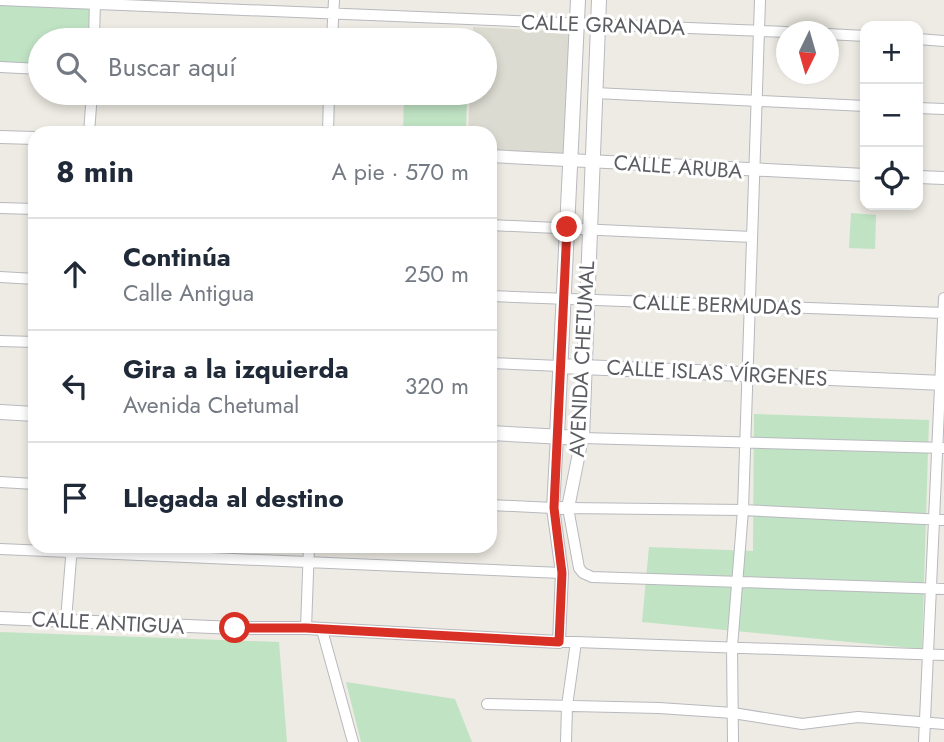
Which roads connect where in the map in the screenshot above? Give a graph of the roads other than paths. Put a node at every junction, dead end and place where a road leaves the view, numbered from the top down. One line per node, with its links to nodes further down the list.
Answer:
1 (0, 0): 6 (street, CALLE GRANADA)
2 (334, 0): 7 (street)
3 (578, 0): 8 (main road, AVENIDA CHETUMAL)
4 (599, 0): 9 (main road, AVENIDA CHETUMAL)
5 (760, 0): 12 (street)
6 (95, 2): 7 (street, CALLE GRANADA); 10 (street)
7 (334, 15): 8 (street, CALLE GRANADA); 11 (street)
8 (577, 23): 9 (street, CALLE GRANADA); 32 (main road, AVENIDA CHETUMAL)
9 (598, 25): 12 (street, CALLE GRANADA); 20 (main road, AVENIDA CHETUMAL)
10 (94, 28)
11 (333, 28)
12 (760, 30): 13 (street, CALLE GRANADA); 21 (street)
13 (776, 31)
14 (839, 35): 15 (street)
15 (860, 36)
16 (923, 39): 17 (street)
17 (944, 41)
18 (0, 68): 19 (street)
19 (28, 69)
20 (595, 93): 21 (street); 33 (main road, AVENIDA CHETUMAL)
21 (758, 102): 24 (street); 34 (street)
22 (91, 105): 27 (street)
23 (329, 105): 28 (street)
24 (860, 106)
25 (923, 108): 26 (street)
26 (944, 109)
27 (90, 126)
28 (328, 126)
29 (0, 136): 30 (street)
30 (28, 138)
31 (497, 156): 32 (street, CALLE ARUBA)
32 (570, 160): 33 (street, CALLE ARUBA); 41 (main road, AVENIDA CHETUMAL)
33 (592, 161): 34 (street, CALLE ARUBA); 42 (main road, AVENIDA CHETUMAL)
34 (755, 172): 35 (street, CALLE ARUBA); 43 (street)
35 (860, 176)
36 (923, 177): 37 (street)
37 (944, 178)
38 (0, 208): 39 (street)
39 (28, 209)
40 (497, 225): 41 (street)
41 (567, 227): 42 (street); 48 (main road, AVENIDA CHETUMAL)
42 (588, 228): 43 (street); 49 (main road, AVENIDA CHETUMAL)
43 (752, 237): 50 (street)
44 (0, 277): 45 (street)
45 (28, 279)
46 (497, 296): 48 (street, CALLE BERMUDAS)
47 (944, 298): 51 (street)
48 (564, 299): 49 (street, CALLE BERMUDAS); 55 (main road, AVENIDA CHETUMAL)
49 (587, 301): 50 (street, CALLE BERMUDAS); 56 (main road, AVENIDA CHETUMAL)
50 (749, 305): 51 (street, CALLE BERMUDAS); 57 (street)
51 (944, 313): 58 (street)
52 (0, 341): 53 (street)
53 (28, 342)
54 (497, 363): 55 (street, CALLE ISLAS VÍRGENES)
55 (560, 366): 56 (main road, CALLE ISLAS VÍRGENES); 62 (main road, AVENIDA CHETUMAL)
56 (586, 367): 57 (main road, CALLE ISLAS VÍRGENES); 63 (main road, AVENIDA CHETUMAL)
57 (746, 374): 58 (main road, CALLE ISLAS VÍRGENES); 64 (street)
58 (942, 383): 65 (street)
59 (0, 412): 60 (main road)
60 (28, 414)
61 (497, 433): 62 (main road)
62 (557, 436): 63 (main road); 69 (street, AVENIDA CHETUMAL)
63 (582, 438): 64 (street); 70 (street, AVENIDA CHETUMAL)
64 (744, 442): 65 (street); 71 (street)
65 (941, 448): 72 (street)
66 (0, 482): 67 (street)
67 (28, 484)
68 (497, 505): 69 (street)
69 (554, 508): 70 (street); 79 (street, AVENIDA CHETUMAL)
70 (568, 508): 71 (street); 80 (street)
71 (743, 510): 72 (street); 80 (street)
72 (939, 520): 81 (street)
73 (0, 549): 74 (street)
74 (28, 549)
75 (72, 553): 84 (street)
76 (139, 553): 78 (street)
77 (309, 553): 78 (street)
78 (308, 563): 79 (street); 85 (street)
79 (562, 573): 87 (street, AVENIDA CHETUMAL)
80 (737, 583): 81 (street); 89 (street)
81 (931, 588): 82 (street); 90 (street)
82 (944, 589)
83 (0, 618): 84 (street, CALLE ANTIGUA)
84 (66, 620): 85 (street, CALLE ANTIGUA)
85 (306, 628): 86 (street, CALLE ANTIGUA)
86 (322, 630): 87 (street, CALLE ANTIGUA); 97 (street)
87 (555, 642): 88 (street)
88 (576, 642): 89 (street); 93 (street)
89 (732, 647): 90 (street); 94 (street)
90 (928, 654): 91 (street); 95 (street)
91 (944, 655)
92 (487, 704): 93 (street)
93 (568, 706): 94 (street); 98 (street)
94 (733, 713): 95 (street); 99 (street)
95 (925, 723): 96 (street); 100 (street)
96 (944, 724)
97 (353, 742)
98 (566, 742)
99 (733, 742)
100 (924, 742)

